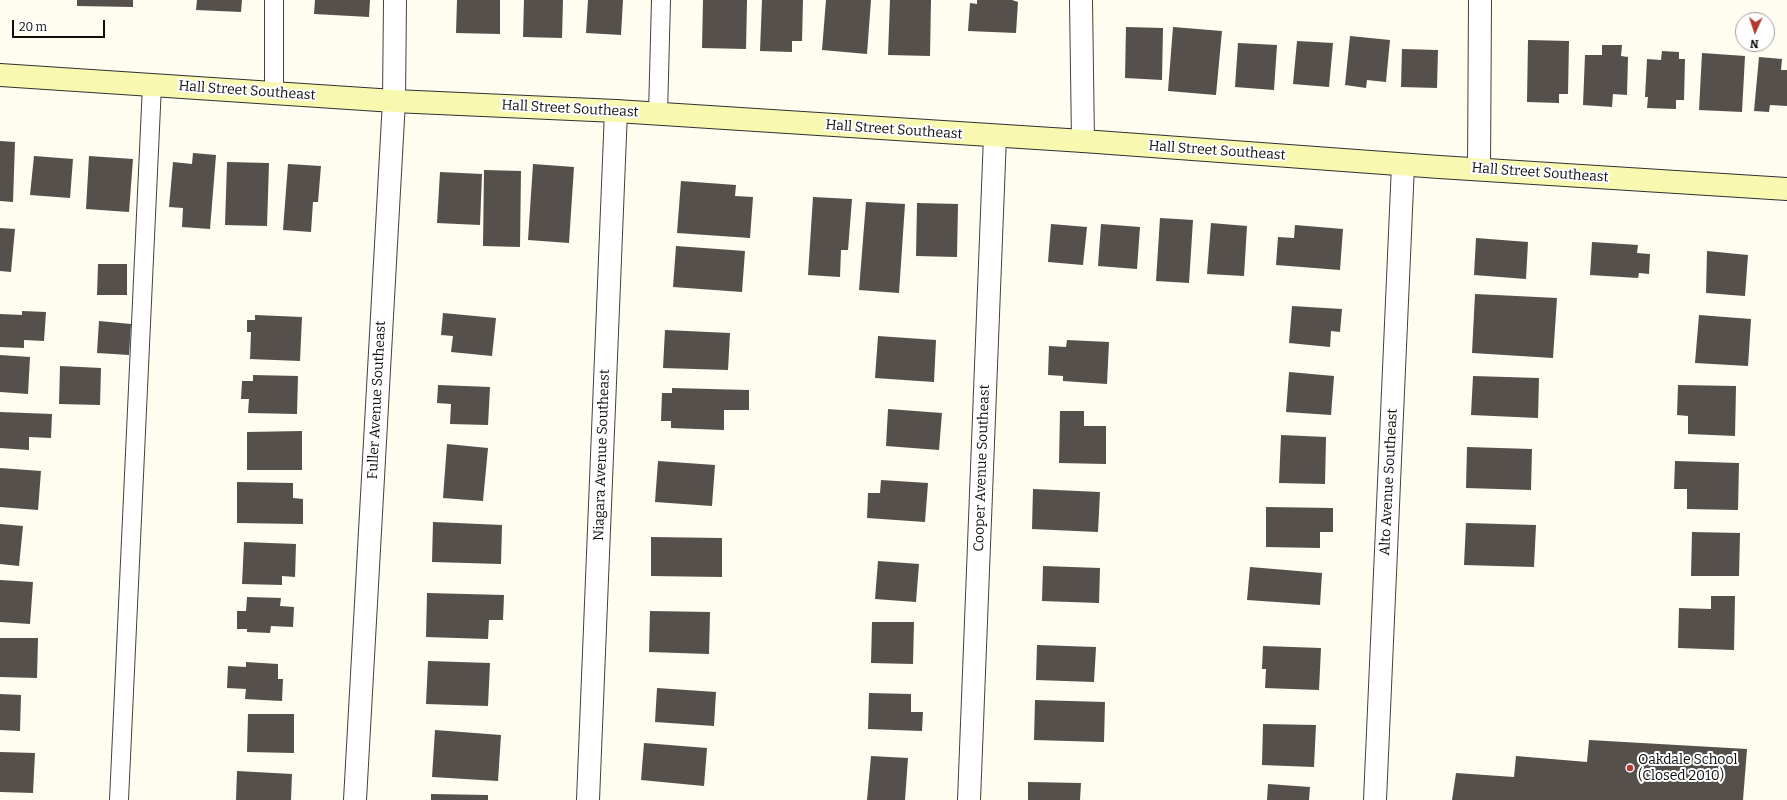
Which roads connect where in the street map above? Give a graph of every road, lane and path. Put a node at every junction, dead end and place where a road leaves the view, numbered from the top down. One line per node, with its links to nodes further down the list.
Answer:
1 (274, 0): 8 (lane)
2 (395, 0): 9 (street, Fuller Avenue Southeast)
3 (661, 0): 11 (lane)
4 (1081, 0): 13 (street)
5 (1480, 0): 15 (street)
6 (0, 75): 7 (main road, Hall Street Southeast)
7 (152, 85): 8 (main road, Hall Street Southeast); 17 (lane)
8 (274, 93): 9 (main road, Hall Street Southeast)
9 (394, 101): 10 (main road, Hall Street Southeast); 18 (street, Fuller Avenue Southeast)
10 (616, 111): 11 (main road, Hall Street Southeast); 19 (street, Niagara Avenue Southeast)
11 (658, 114): 12 (main road, Hall Street Southeast)
12 (995, 136): 13 (main road, Hall Street Southeast); 20 (street, Cooper Avenue Southeast)
13 (1083, 141): 14 (main road, Hall Street Southeast)
14 (1404, 165): 15 (main road, Hall Street Southeast); 21 (street, Alto Avenue Southeast)
15 (1479, 169): 16 (main road, Hall Street Southeast)
16 (1787, 188)
17 (119, 800)
18 (355, 800)
19 (588, 800)
20 (968, 800)
21 (1375, 800)

